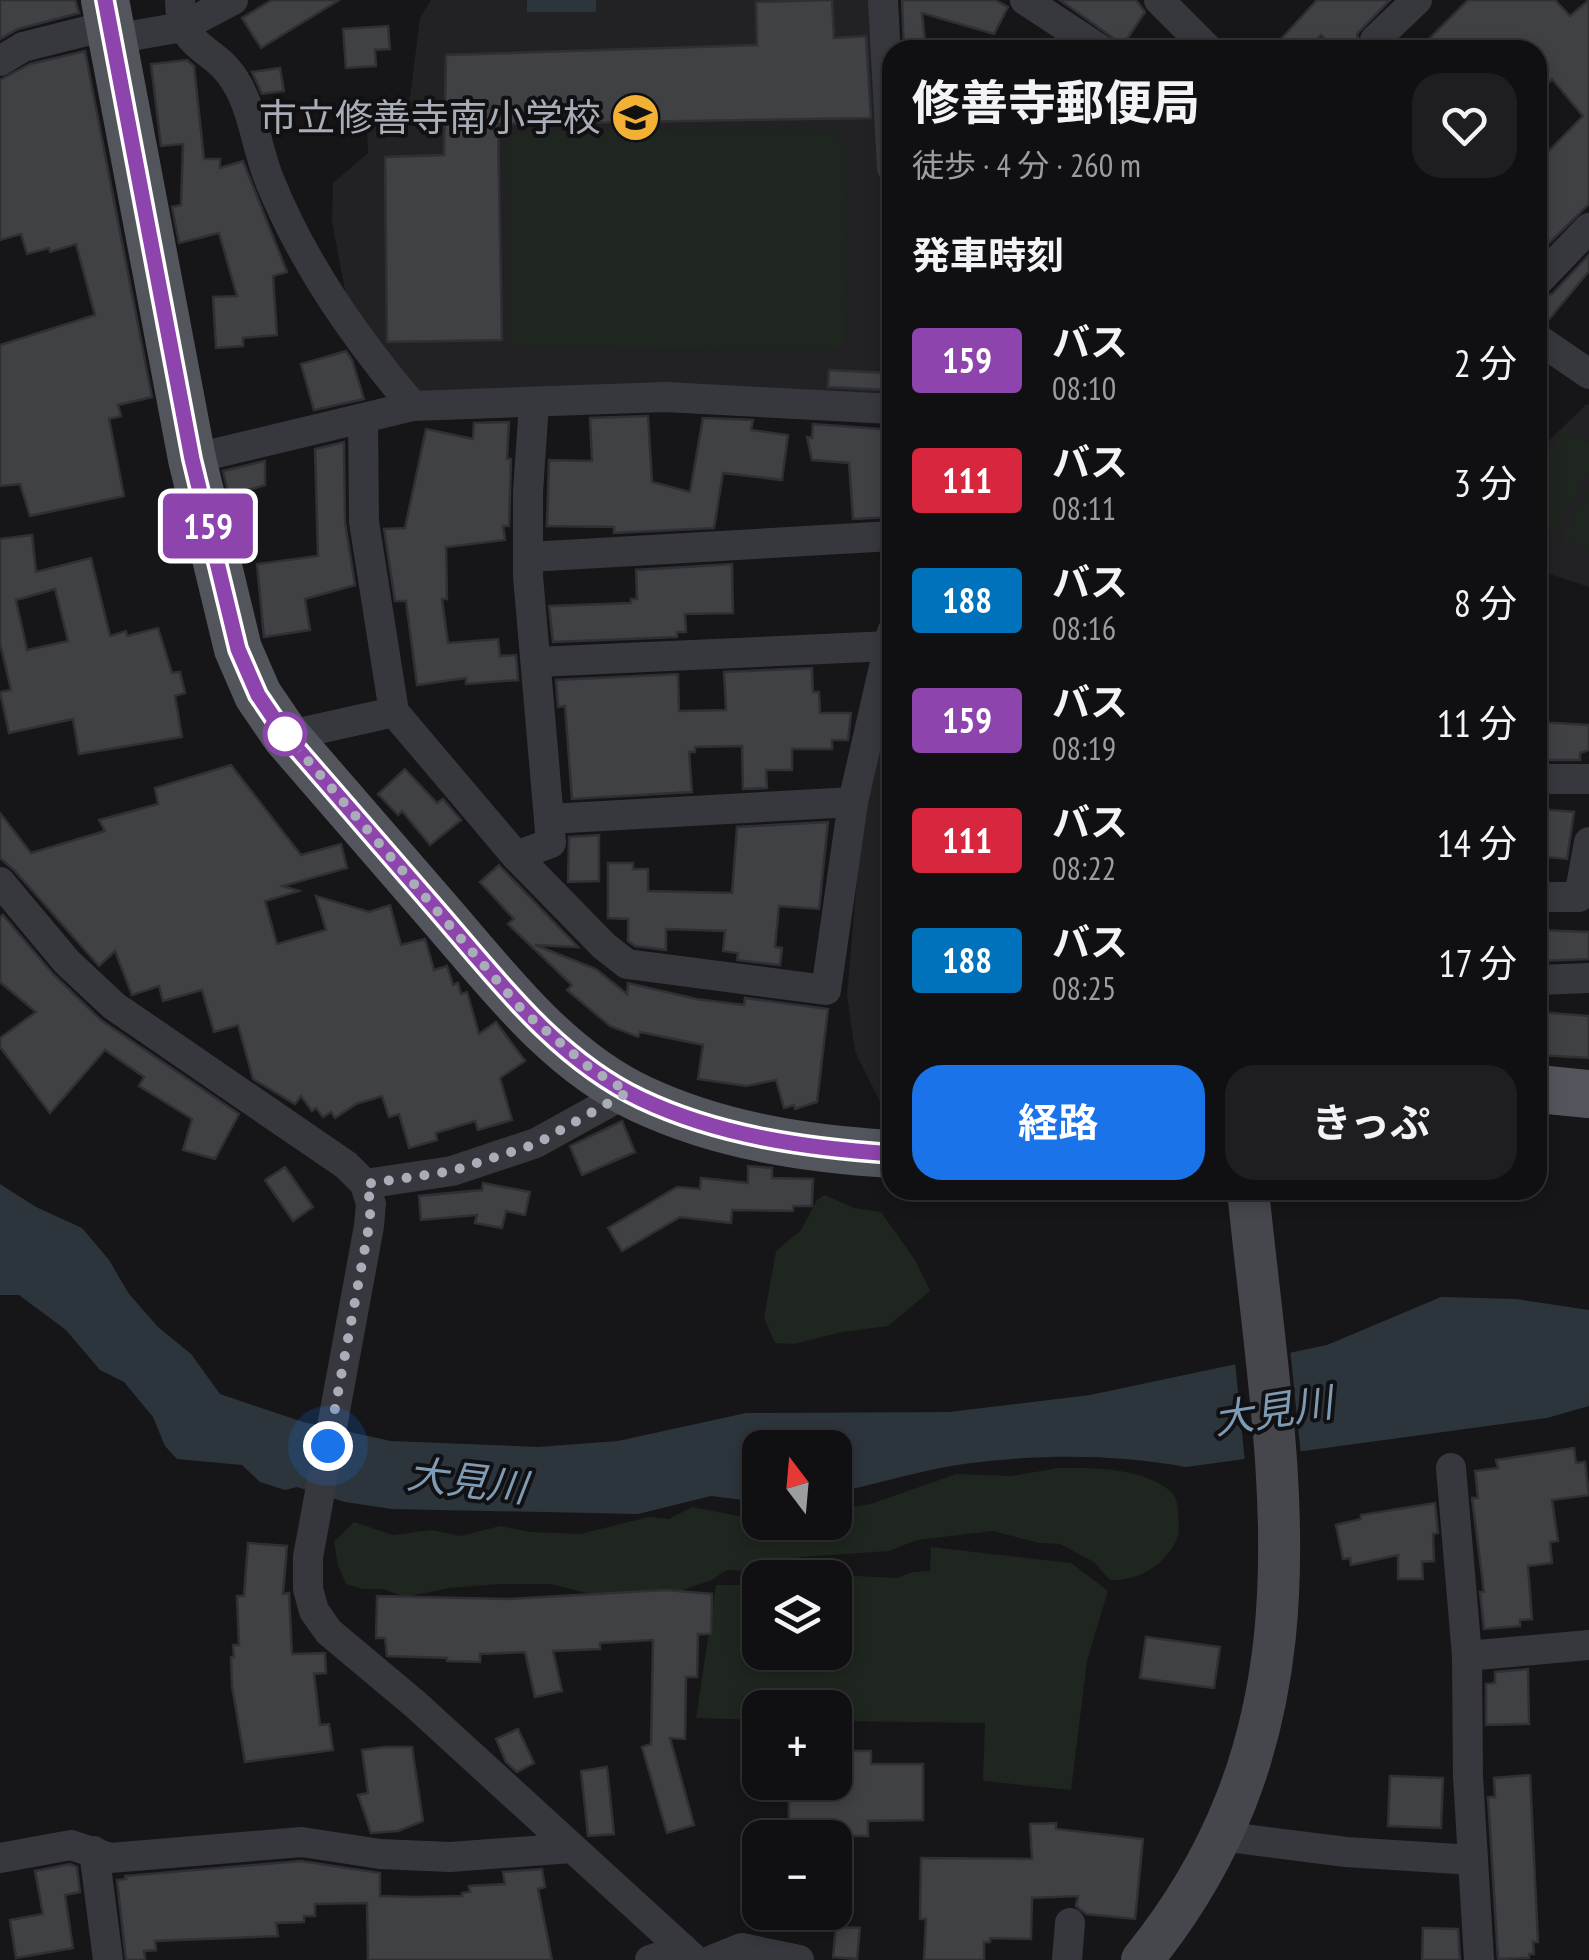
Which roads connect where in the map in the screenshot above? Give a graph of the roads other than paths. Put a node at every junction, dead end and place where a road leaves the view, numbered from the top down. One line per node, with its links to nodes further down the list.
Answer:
1 (233, 0): 6 (street)
2 (883, 0): 8 (street)
3 (1025, 0): 9 (street)
4 (1159, 0): 10 (street)
5 (1416, 0): 11 (street)
6 (180, 14): 7 (street); 18 (street)
7 (109, 21): 12 (street); 21 (main road)
8 (885, 40)
9 (1086, 40)
10 (1198, 40)
11 (1375, 40)
12 (0, 61)
13 (1589, 228): 14 (street)
14 (1547, 272)
15 (1547, 345): 16 (street)
16 (1589, 374)
17 (534, 403): 18 (street); 19 (street); 23 (street)
18 (413, 406): 20 (street)
19 (882, 408)
20 (363, 418): 21 (street); 27 (street)
21 (192, 459): 28 (main road)
22 (882, 537): 23 (street)
23 (529, 557): 25 (street)
24 (882, 640): 25 (street)
25 (536, 662): 32 (street)
26 (882, 674): 31 (street)
27 (394, 712): 28 (street); 34 (street)
28 (286, 736): 40 (main road)
29 (1547, 780): 30 (street)
30 (1589, 780)
31 (853, 802): 32 (street); 34 (street)
32 (550, 819): 34 (street)
33 (1589, 842): 36 (street)
34 (516, 856)
35 (0, 882): 43 (street)
36 (1547, 897)
37 (1589, 978): 38 (street)
38 (1547, 980)
39 (1547, 1090): 41 (main road)
40 (628, 1092): 42 (main road); 43 (street)
41 (1589, 1094)
42 (882, 1153)
43 (366, 1184): 49 (street)
44 (1249, 1200): 48 (main road)
45 (1451, 1468): 47 (street)
46 (1589, 1645): 47 (street)
47 (1467, 1656): 52 (street)
48 (1221, 1836): 52 (street); 59 (main road)
49 (572, 1848): 50 (street); 54 (street)
50 (94, 1851): 51 (street); 55 (street)
51 (0, 1858)
52 (1473, 1860): 60 (street)
53 (1070, 1923): 58 (street)
54 (697, 1956): 56 (street); 57 (street)
55 (108, 1960)
56 (650, 1960)
57 (799, 1960)
58 (1067, 1960)
59 (1142, 1960)
60 (1479, 1960)

